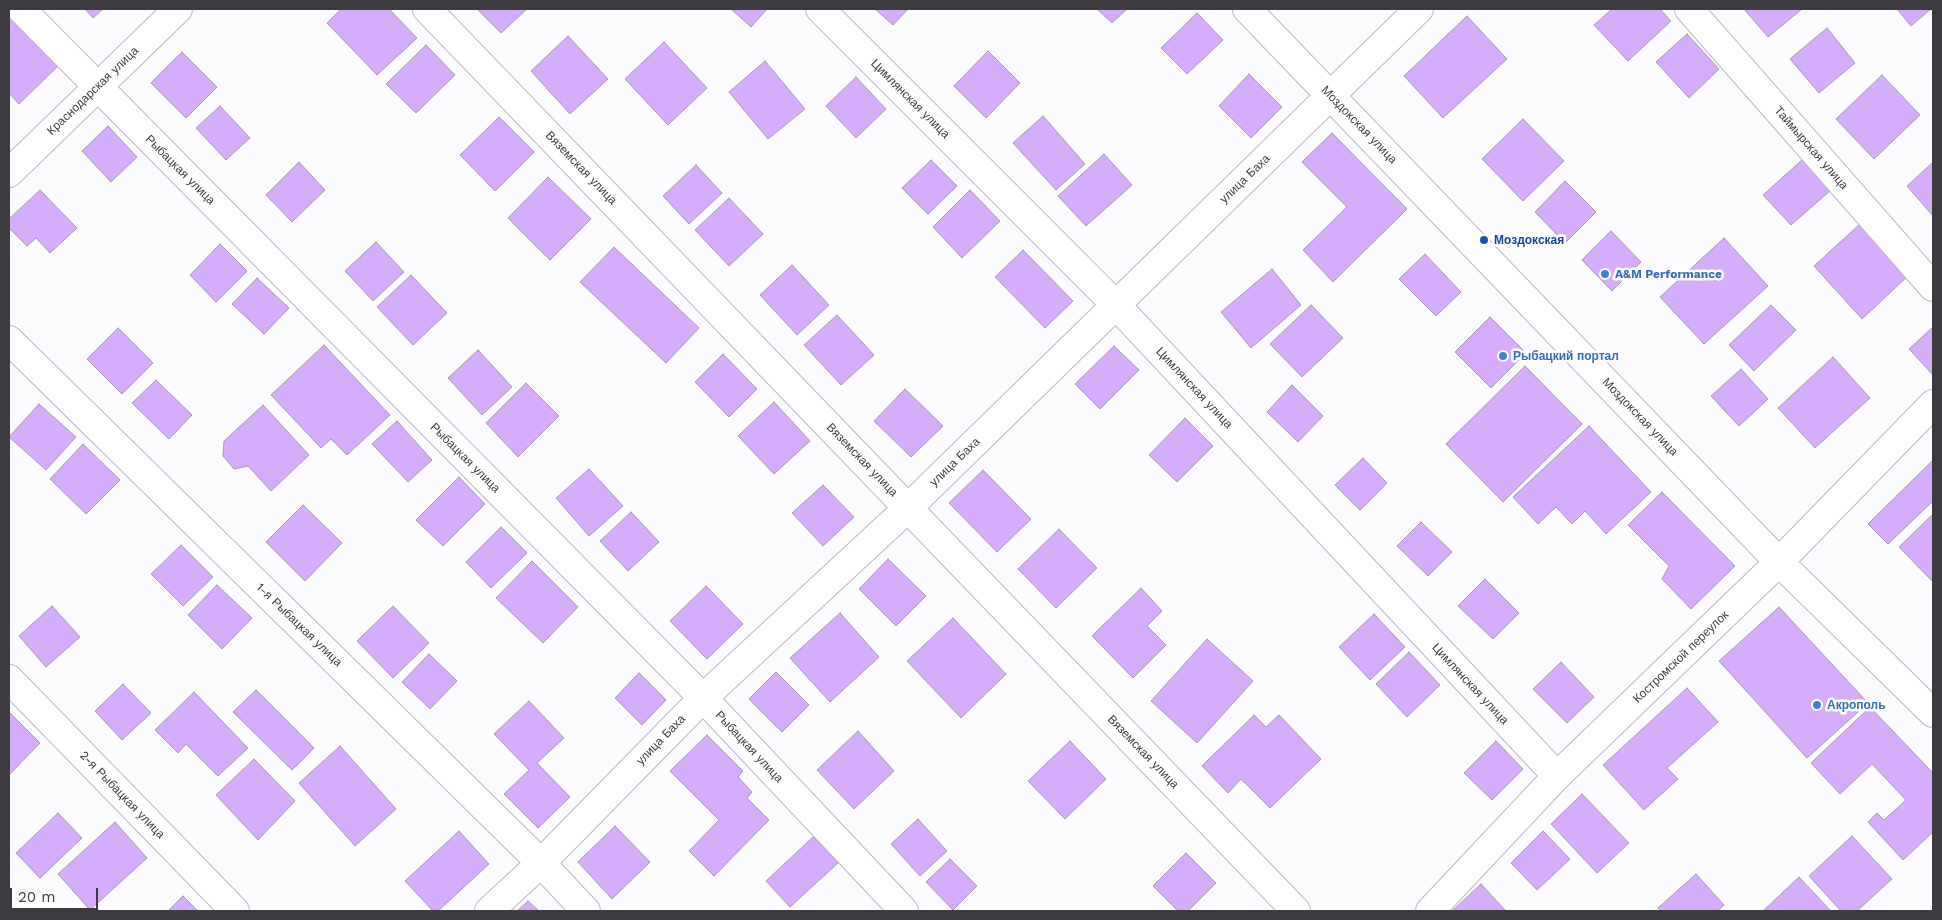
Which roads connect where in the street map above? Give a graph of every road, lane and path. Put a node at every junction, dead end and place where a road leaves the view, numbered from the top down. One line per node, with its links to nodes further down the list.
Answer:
1 (21, 9): 8 (street, Рыбацкая улица)
2 (178, 9): 8 (street, Краснодарская улица)
3 (427, 9): 15 (street, Вяземская улица)
4 (820, 9): 12 (street, Цимлянская улица)
5 (1247, 9): 9 (street, Моздокская улица)
6 (1419, 9): 9 (street, улица Баха)
7 (1689, 9): 11 (street, Таймырская улица)
8 (98, 87): 10 (street, Краснодарская улица); 18 (street, Рыбацкая улица)
9 (1330, 95): 12 (street, улица Баха); 16 (street, Моздокская улица)
10 (9, 173)
11 (1933, 287)
12 (1116, 305): 15 (street, улица Баха); 20 (street, Цимлянская улица)
13 (9, 340): 21 (street, 1-я Рыбацкая улица)
14 (1933, 404): 16 (street, Костромской переулок)
15 (908, 508): 18 (street, улица Баха); 26 (street, Вяземская улица)
16 (1779, 562): 19 (street, Моздокская улица); 20 (street, Костромской переулок)
17 (9, 679): 22 (street, 2-я Рыбацкая улица)
18 (703, 698): 21 (street, улица Баха); 25 (street, Рыбацкая улица)
19 (1933, 713)
20 (1557, 776): 27 (street, Костромской переулок)
21 (541, 863): 23 (street, улица Баха); 24 (street, 1-я Рыбацкая улица)
22 (235, 911)
23 (489, 911)
24 (586, 911)
25 (904, 911)
26 (1296, 911)
27 (1430, 911)

